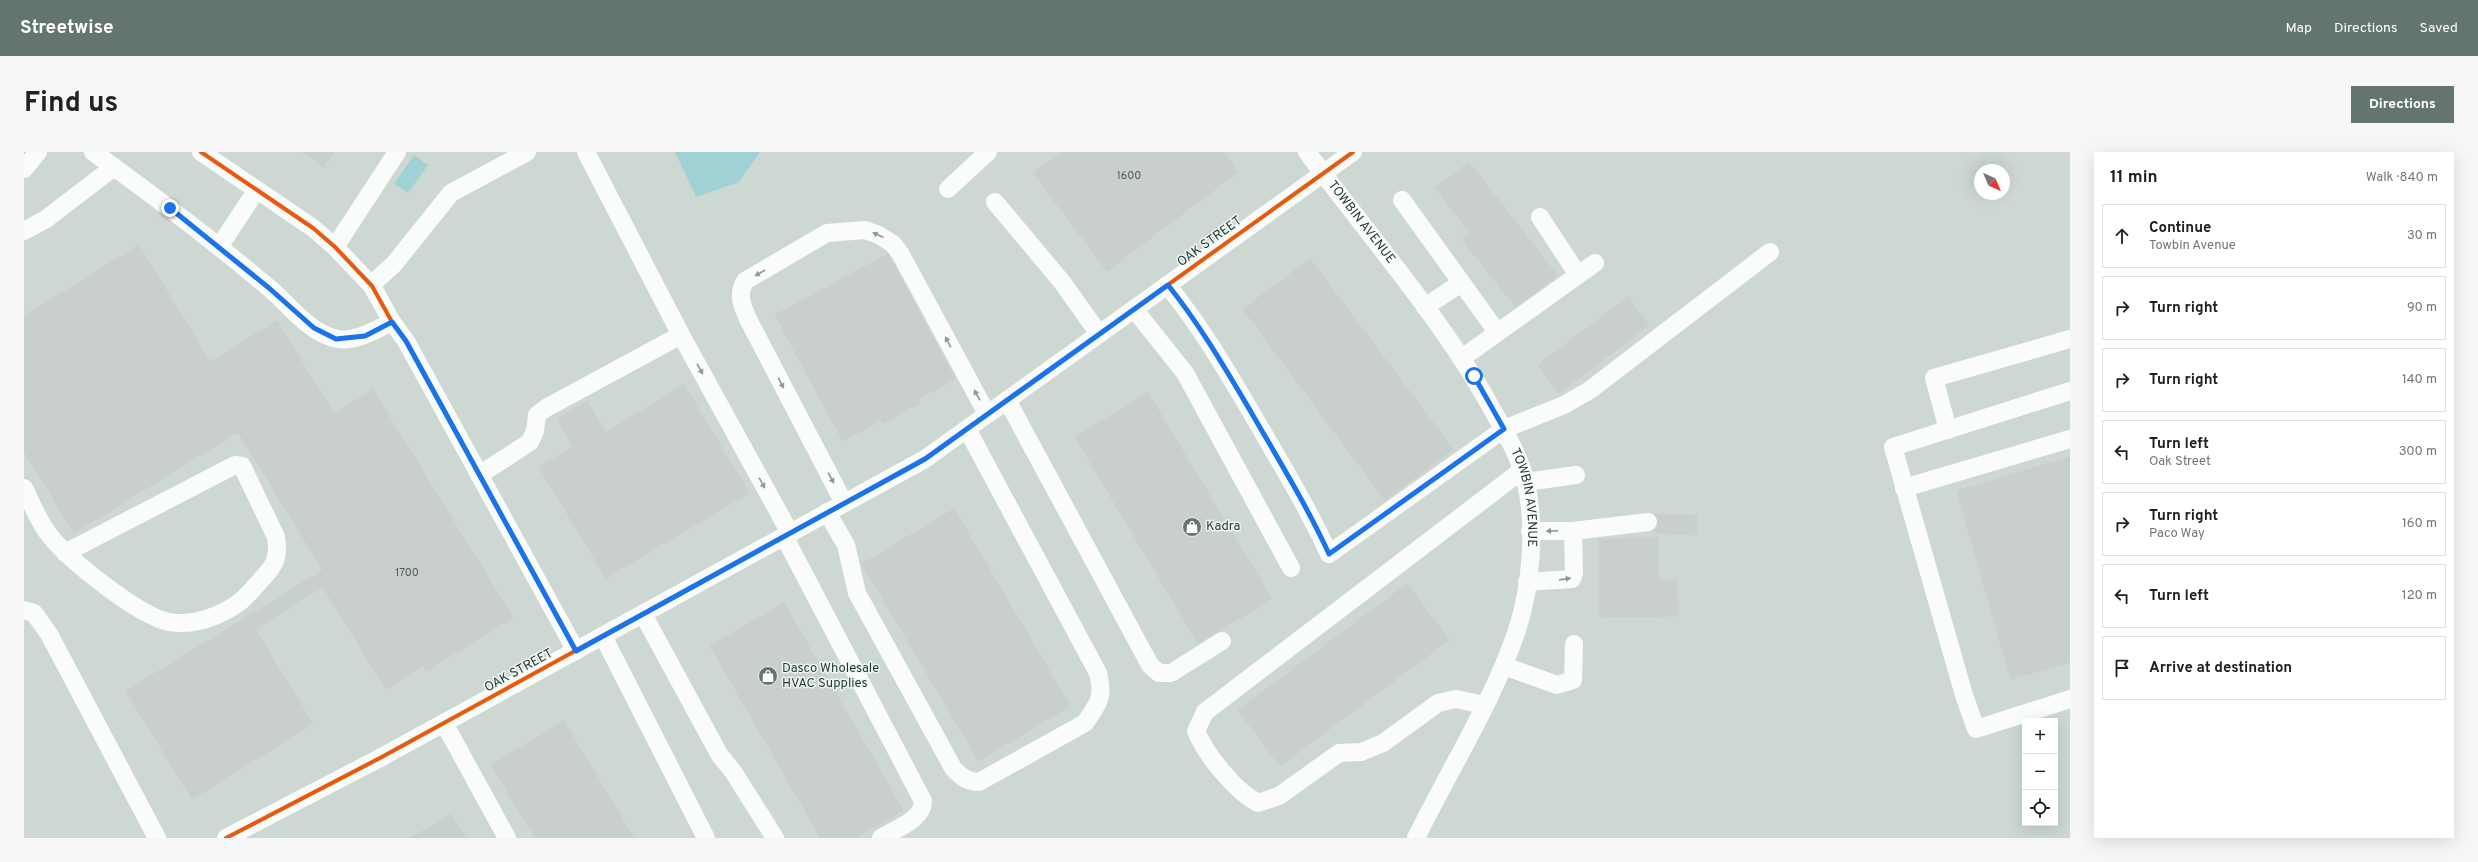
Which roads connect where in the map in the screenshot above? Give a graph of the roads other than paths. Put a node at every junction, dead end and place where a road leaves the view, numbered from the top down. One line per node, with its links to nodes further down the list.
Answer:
1 (38, 152): 11 (street)
2 (92, 152): 10 (street)
3 (201, 152): 14 (street)
4 (397, 152): 20 (street)
5 (527, 152): 25 (street)
6 (586, 152): 32 (street)
7 (988, 152): 13 (street)
8 (1307, 152): 12 (street, TOWBIN AVENUE)
9 (1353, 152): 12 (street, OAK STREET)
10 (114, 167): 18 (street); 19 (street)
11 (24, 169)
12 (1323, 174): 26 (street, OAK STREET); 27 (street, TOWBIN AVENUE)
13 (948, 189)
14 (256, 191): 19 (street); 20 (street)
15 (1402, 200): 24 (street)
16 (995, 202): 31 (street)
17 (1540, 217): 23 (street)
18 (24, 231)
19 (219, 247): 29 (street)
20 (335, 247): 25 (street)
21 (1770, 252): 39 (street)
22 (1595, 263): 23 (street)
23 (1578, 275): 30 (street)
24 (1462, 283): 27 (street); 30 (street)
25 (371, 285): 29 (street)
26 (1168, 285): 28 (street, OAK STREET); 39 (street)
27 (1425, 307): 34 (street, TOWBIN AVENUE)
28 (1134, 309): 31 (street, OAK STREET); 54 (street)
29 (392, 322): 42 (street)
30 (1498, 332): 34 (street)
31 (1099, 334): 36 (street, OAK STREET)
32 (681, 335): 42 (street); 52 (street, one-way to 52)
33 (2070, 339): 40 (street)
34 (1462, 358): 39 (street, TOWBIN AVENUE)
35 (2070, 391): 40 (street)
36 (1007, 400): 37 (street, OAK STREET); 59 (street)
37 (988, 414): 38 (street, OAK STREET); 47 (street, one-way to 47)
38 (967, 428): 47 (street, OAK STREET); 48 (street)
39 (1504, 429): 44 (street, TOWBIN AVENUE)
40 (1948, 430): 46 (street)
41 (2070, 439): 46 (street)
42 (479, 475): 61 (street)
43 (1576, 475): 44 (street)
44 (1524, 476): 50 (street, TOWBIN AVENUE); 64 (street)
45 (24, 488): 53 (street)
46 (1904, 488): 63 (street)
47 (844, 503): 48 (street, OAK STREET)
48 (828, 512): 52 (street, OAK STREET)
49 (1648, 522): 51 (street)
50 (1530, 531): 51 (street, one-way to 50); 55 (street, TOWBIN AVENUE)
51 (1573, 531): 55 (street, one-way to 51)
52 (787, 535): 57 (street, OAK STREET); 72 (street)
53 (65, 553): 53 (street)
54 (1291, 568)
55 (1527, 582): 62 (street, TOWBIN AVENUE)
56 (24, 610): 67 (street)
57 (643, 614): 58 (street, OAK STREET); 71 (street)
58 (603, 636): 61 (street, OAK STREET); 70 (street)
59 (1222, 641)
60 (1574, 644): 62 (street)
61 (576, 651): 65 (street, OAK STREET)
62 (1504, 666): 64 (street, TOWBIN AVENUE)
63 (2070, 699)
64 (1484, 705): 73 (street, TOWBIN AVENUE)
65 (444, 723): 66 (street, OAK STREET); 69 (street)
66 (250, 833): 68 (street, OAK STREET)
67 (157, 838)
68 (226, 838)
69 (507, 838)
70 (706, 838)
71 (775, 838)
72 (881, 838)
73 (1416, 838)

